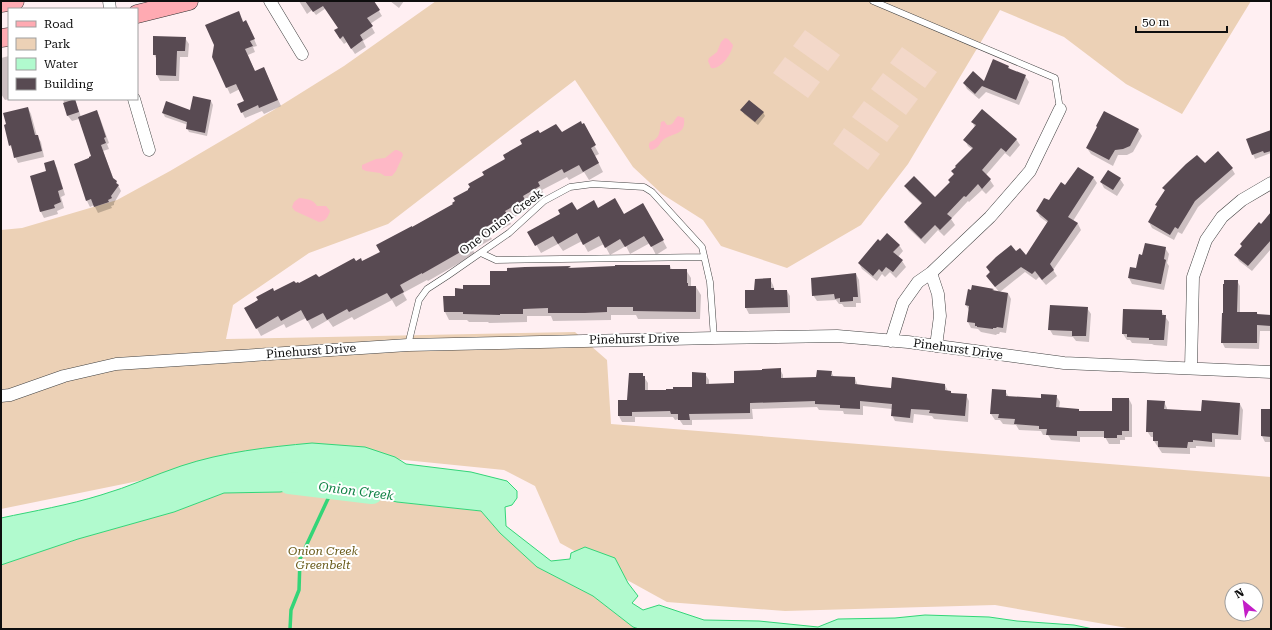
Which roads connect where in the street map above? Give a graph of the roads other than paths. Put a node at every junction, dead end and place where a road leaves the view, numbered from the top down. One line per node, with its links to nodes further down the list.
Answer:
1 (15, 1): 5 (street)
2 (189, 1): 6 (street)
3 (270, 1): 7 (street)
4 (874, 1): 9 (lane)
5 (1, 3)
6 (138, 14)
7 (302, 54)
8 (134, 100): 10 (street)
9 (1060, 108): 14 (street)
10 (149, 150)
11 (1271, 182): 19 (street)
12 (481, 252): 13 (lane); 13 (lane, One Onion Creek); 17 (lane, One Onion Creek)
13 (704, 257): 15 (lane, One Onion Creek)
14 (931, 273): 16 (street); 18 (street)
15 (714, 338): 16 (street, Pinehurst Drive); 17 (street, Pinehurst Drive)
16 (891, 341): 18 (street, Pinehurst Drive)
17 (408, 345): 21 (street, Pinehurst Drive)
18 (936, 346): 19 (street, Pinehurst Drive)
19 (1191, 368): 20 (street, Pinehurst Drive)
20 (1271, 372)
21 (1, 396)

